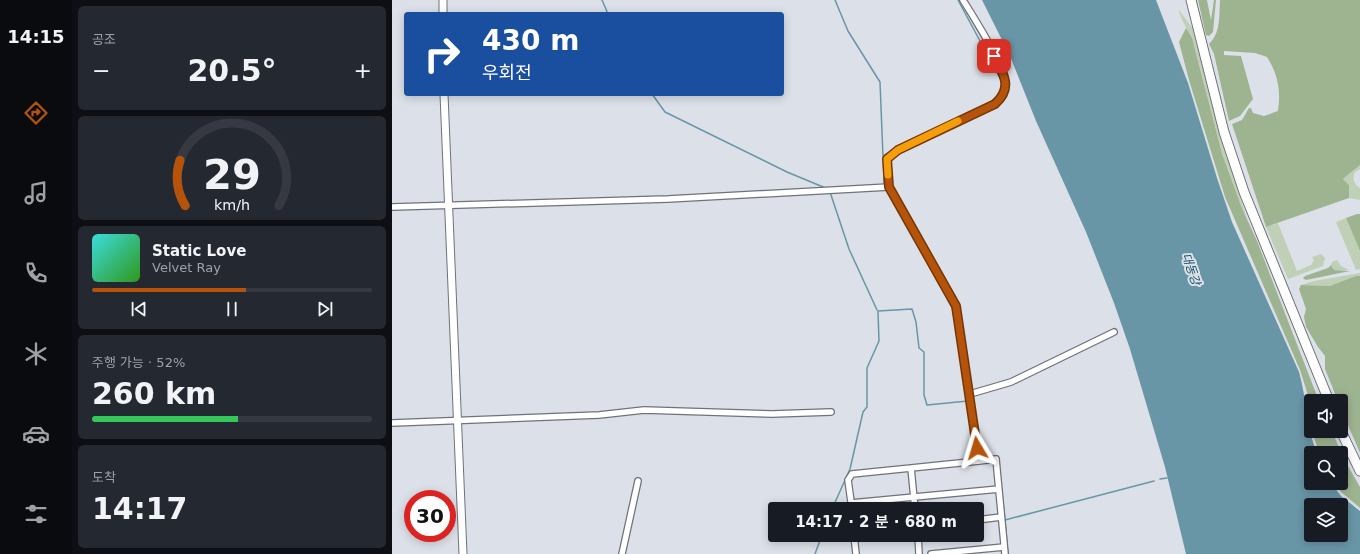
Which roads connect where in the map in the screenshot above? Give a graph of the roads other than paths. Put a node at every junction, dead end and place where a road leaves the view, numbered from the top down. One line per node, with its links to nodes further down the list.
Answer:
1 (442, 0): 4 (street)
2 (963, 0): 6 (street)
3 (1191, 0): 11 (highway)
4 (443, 12)
5 (444, 96): 7 (street)
6 (889, 187): 7 (street); 10 (street)
7 (449, 204): 8 (street); 13 (street)
8 (392, 207)
9 (1114, 332): 10 (street)
10 (970, 394): 16 (street)
11 (1326, 394)
12 (831, 412): 13 (street)
13 (457, 420): 14 (street); 30 (street)
14 (392, 423)
15 (1344, 438): 18 (highway)
16 (979, 461): 17 (street); 20 (street)
17 (911, 468): 21 (street); 22 (street)
18 (1360, 471)
19 (638, 481): 31 (street)
20 (999, 489): 21 (street); 25 (street)
21 (914, 497): 23 (street); 24 (street)
22 (851, 502)
23 (879, 502)
24 (914, 502)
25 (1001, 517): 26 (street); 29 (street)
26 (984, 519)
27 (855, 542): 32 (street)
28 (918, 542): 33 (street)
29 (1004, 547): 34 (street); 35 (street)
30 (462, 554)
31 (622, 554)
32 (856, 554)
33 (919, 554)
34 (931, 554)
35 (1005, 554)

